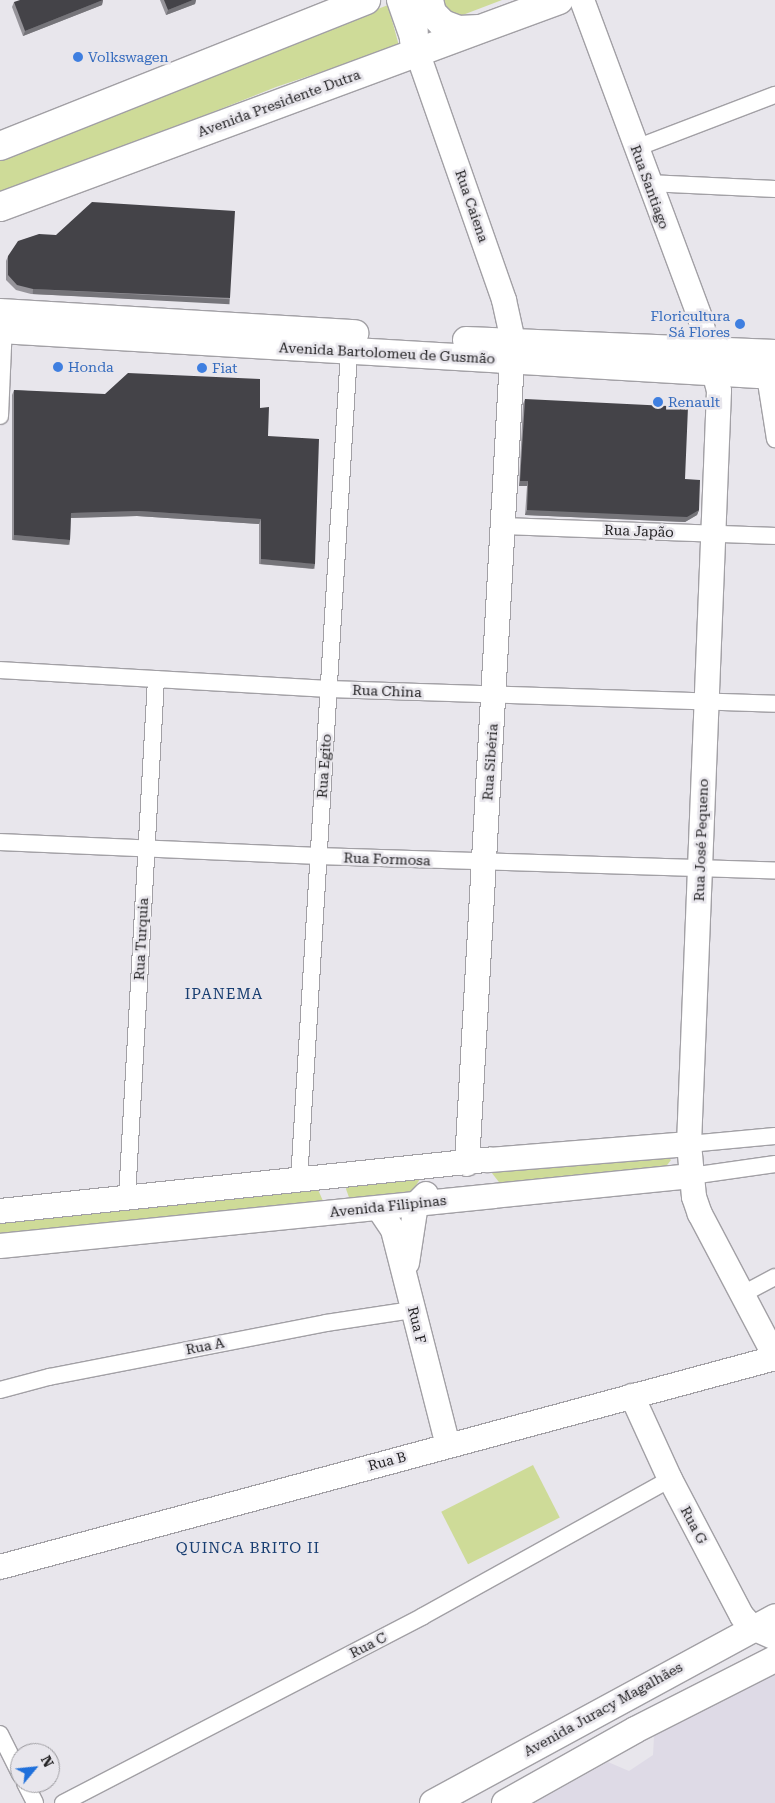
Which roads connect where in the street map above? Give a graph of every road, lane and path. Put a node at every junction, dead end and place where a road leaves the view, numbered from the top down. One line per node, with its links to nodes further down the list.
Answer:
1 (366, 0): 10 (highway)
2 (399, 0): 8 (main road, Rua Caiena)
3 (418, 0): 8 (highway)
4 (429, 0): 7 (highway)
5 (559, 0): 7 (highway, Avenida Presidente Dutra)
6 (582, 0): 11 (main road, Rua Santiago)
7 (498, 24): 8 (highway, Avenida Presidente Dutra)
8 (417, 46): 14 (highway, Avenida Presidente Dutra); 18 (main road, Rua Caiena)
9 (775, 95): 11 (street)
10 (0, 146)
11 (636, 148): 12 (main road, Rua Santiago)
12 (648, 182): 13 (street); 15 (main road, Rua Santiago)
13 (775, 189)
14 (0, 207)
15 (700, 318): 19 (main road); 20 (main road, Rua Santiago)
16 (2, 321): 17 (main road, Avenida Bartolomeu de Gusmão); 18 (main road, Avenida Bartolomeu de Gusmão); 22 (street)
17 (349, 351): 18 (main road, Avenida Bartolomeu de Gusmão); 29 (street, Rua Egito)
18 (512, 351): 20 (main road, Avenida Bartolomeu de Gusmão); 24 (main road, Rua Sibéria)
19 (739, 351): 20 (main road, Avenida Bartolomeu de Gusmão); 21 (main road, Avenida Bartolomeu de Gusmão)
20 (710, 366): 21 (main road, Avenida Bartolomeu de Gusmão); 25 (main road, Rua José Pequeno)
21 (772, 368): 23 (street)
22 (0, 416)
23 (775, 439)
24 (504, 526): 25 (street, Rua Japão); 30 (main road, Rua Sibéria)
25 (711, 533): 26 (street, Rua Japão); 31 (main road, Rua José Pequeno)
26 (775, 536)
27 (0, 670): 28 (street, Rua China)
28 (156, 680): 29 (street, Rua China); 34 (street, Rua Turquia)
29 (329, 689): 30 (street, Rua China); 35 (street, Rua Egito)
30 (494, 694): 31 (street, Rua China); 36 (main road, Rua Sibéria)
31 (705, 703): 32 (street, Rua China); 37 (main road, Rua José Pequeno)
32 (775, 704)
33 (0, 842): 34 (street, Rua Formosa)
34 (146, 848): 35 (street, Rua Formosa); 47 (street, Rua Turquia)
35 (317, 856): 36 (street, Rua Formosa); 45 (street, Rua Egito)
36 (483, 862): 37 (street, Rua Formosa); 41 (main road, Rua Sibéria)
37 (700, 868): 38 (street, Rua Formosa); 40 (main road, Rua José Pequeno)
38 (775, 870)
39 (775, 1136): 40 (street)
40 (689, 1144): 41 (main road); 44 (main road, Rua José Pequeno)
41 (467, 1164): 43 (main road); 46 (main road); 48 (main road)
42 (775, 1164): 44 (street, Avenida Filipinas)
43 (350, 1176): 45 (main road); 50 (main road)
44 (691, 1176): 46 (main road, Avenida Filipinas); 56 (main road, Rua José Pequeno)
45 (310, 1180): 47 (main road); 52 (main road)
46 (500, 1193): 48 (main road, Avenida Filipinas)
47 (127, 1198): 51 (main road)
48 (416, 1204): 49 (main road, Avenida Filipinas); 54 (main road)
49 (379, 1208): 50 (main road, Avenida Filipinas); 54 (main road, Rua F)
50 (353, 1210): 52 (main road, Avenida Filipinas)
51 (0, 1211)
52 (325, 1213): 53 (main road, Avenida Filipinas)
53 (0, 1246)
54 (405, 1274): 57 (main road, Rua F)
55 (775, 1277): 56 (street)
56 (741, 1295): 58 (main road, Rua José Pequeno)
57 (412, 1310): 59 (street, Rua A); 61 (main road, Rua F)
58 (775, 1357): 60 (main road, Rua B)
59 (0, 1390)
60 (632, 1396): 61 (main road, Rua B); 62 (main road, Rua G)
61 (448, 1444): 63 (main road, Rua B)
62 (670, 1479): 64 (main road, Rua G); 70 (street, Rua C)
63 (0, 1567)
64 (768, 1628): 66 (main road, Avenida Juracy Magalhães)
65 (775, 1659): 67 (main road)
66 (623, 1697): 67 (main road); 71 (main road, Avenida Juracy Magalhães)
67 (635, 1730): 72 (main road)
68 (0, 1734): 69 (street)
69 (10, 1754)
70 (63, 1803)
71 (433, 1803)
72 (506, 1803)

